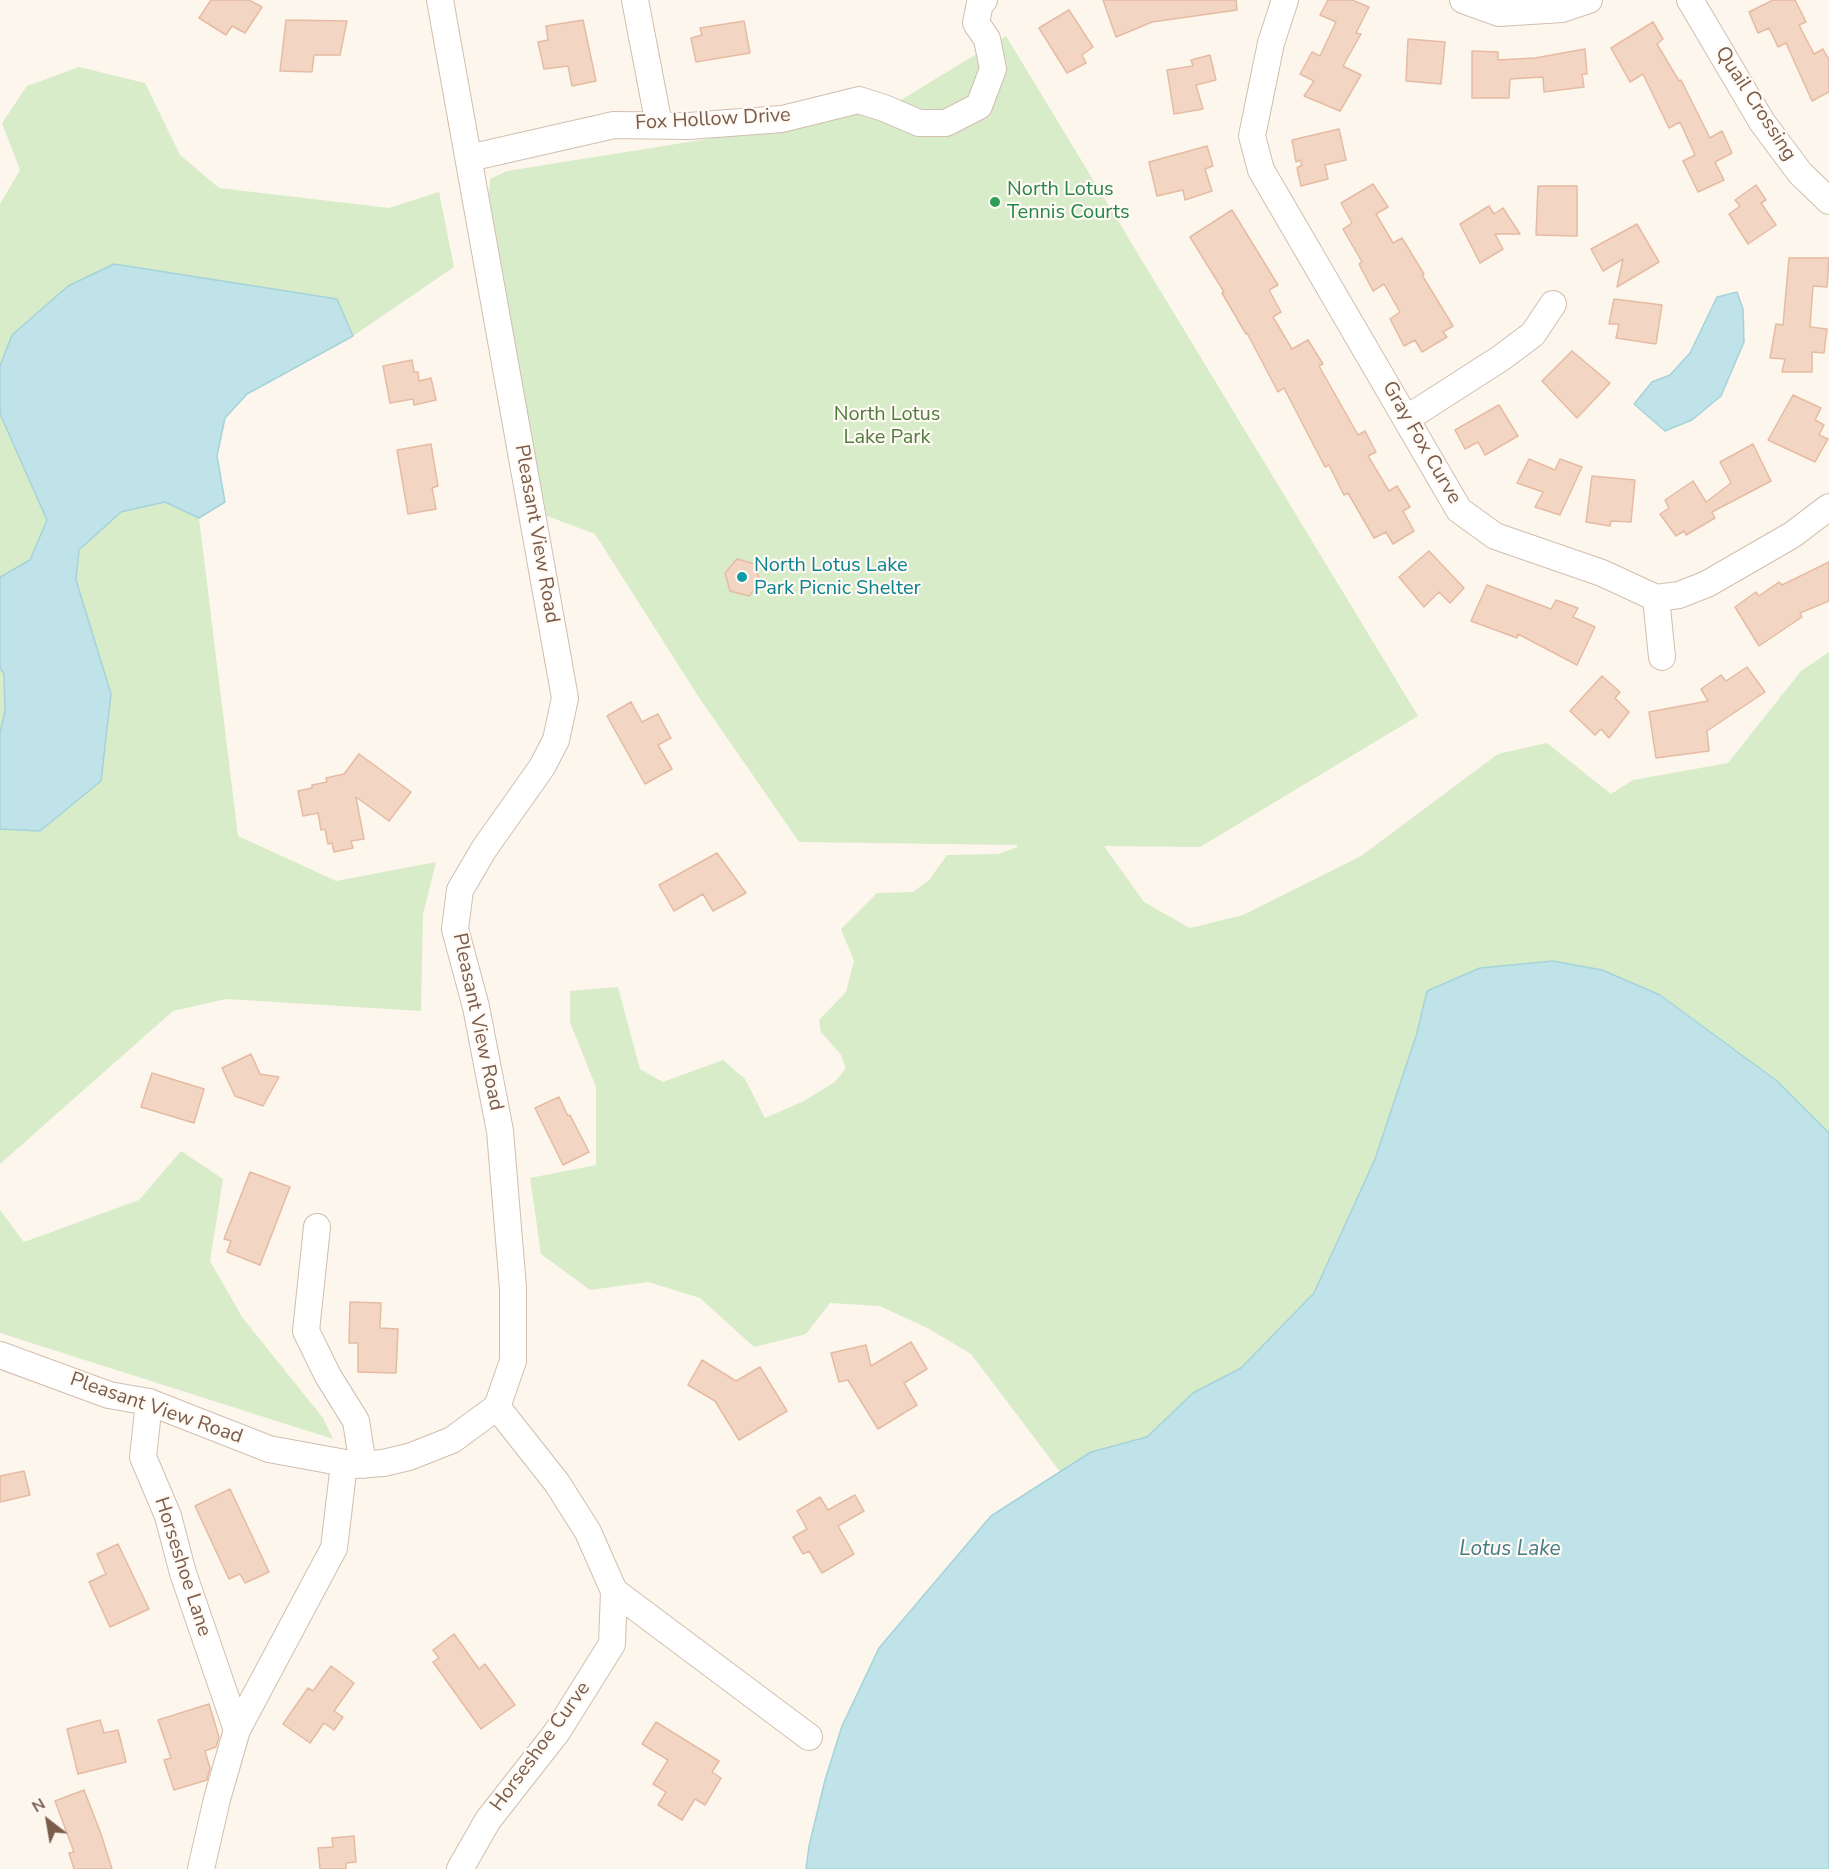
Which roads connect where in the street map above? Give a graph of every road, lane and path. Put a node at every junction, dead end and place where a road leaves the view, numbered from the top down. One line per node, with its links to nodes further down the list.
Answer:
1 (440, 0): 9 (street, Pleasant View Road)
2 (635, 0): 8 (street)
3 (984, 0): 8 (street, Fox Hollow Drive)
4 (1285, 0): 12 (street, Gray Fox Curve)
5 (1463, 0): 6 (street)
6 (1589, 0)
7 (1690, 0): 10 (street, Quail Crossing)
8 (659, 125): 9 (street, Fox Hollow Drive)
9 (469, 158): 19 (street, Pleasant View Road)
10 (1829, 201)
11 (1553, 304): 12 (street)
12 (1406, 419): 14 (street, Gray Fox Curve)
13 (1829, 507): 14 (street)
14 (1656, 598): 15 (street)
15 (1662, 657)
16 (317, 1227): 20 (street)
17 (0, 1355): 18 (street, Pleasant View Road)
18 (149, 1402): 20 (street, Pleasant View Road); 22 (street, Horseshoe Lane)
19 (497, 1407): 20 (street, Pleasant View Road); 21 (street, Horseshoe Curve)
20 (354, 1464): 22 (street)
21 (614, 1591): 23 (street); 25 (street, Horseshoe Curve)
22 (237, 1730): 24 (street)
23 (809, 1737)
24 (201, 1869)
25 (460, 1869)

